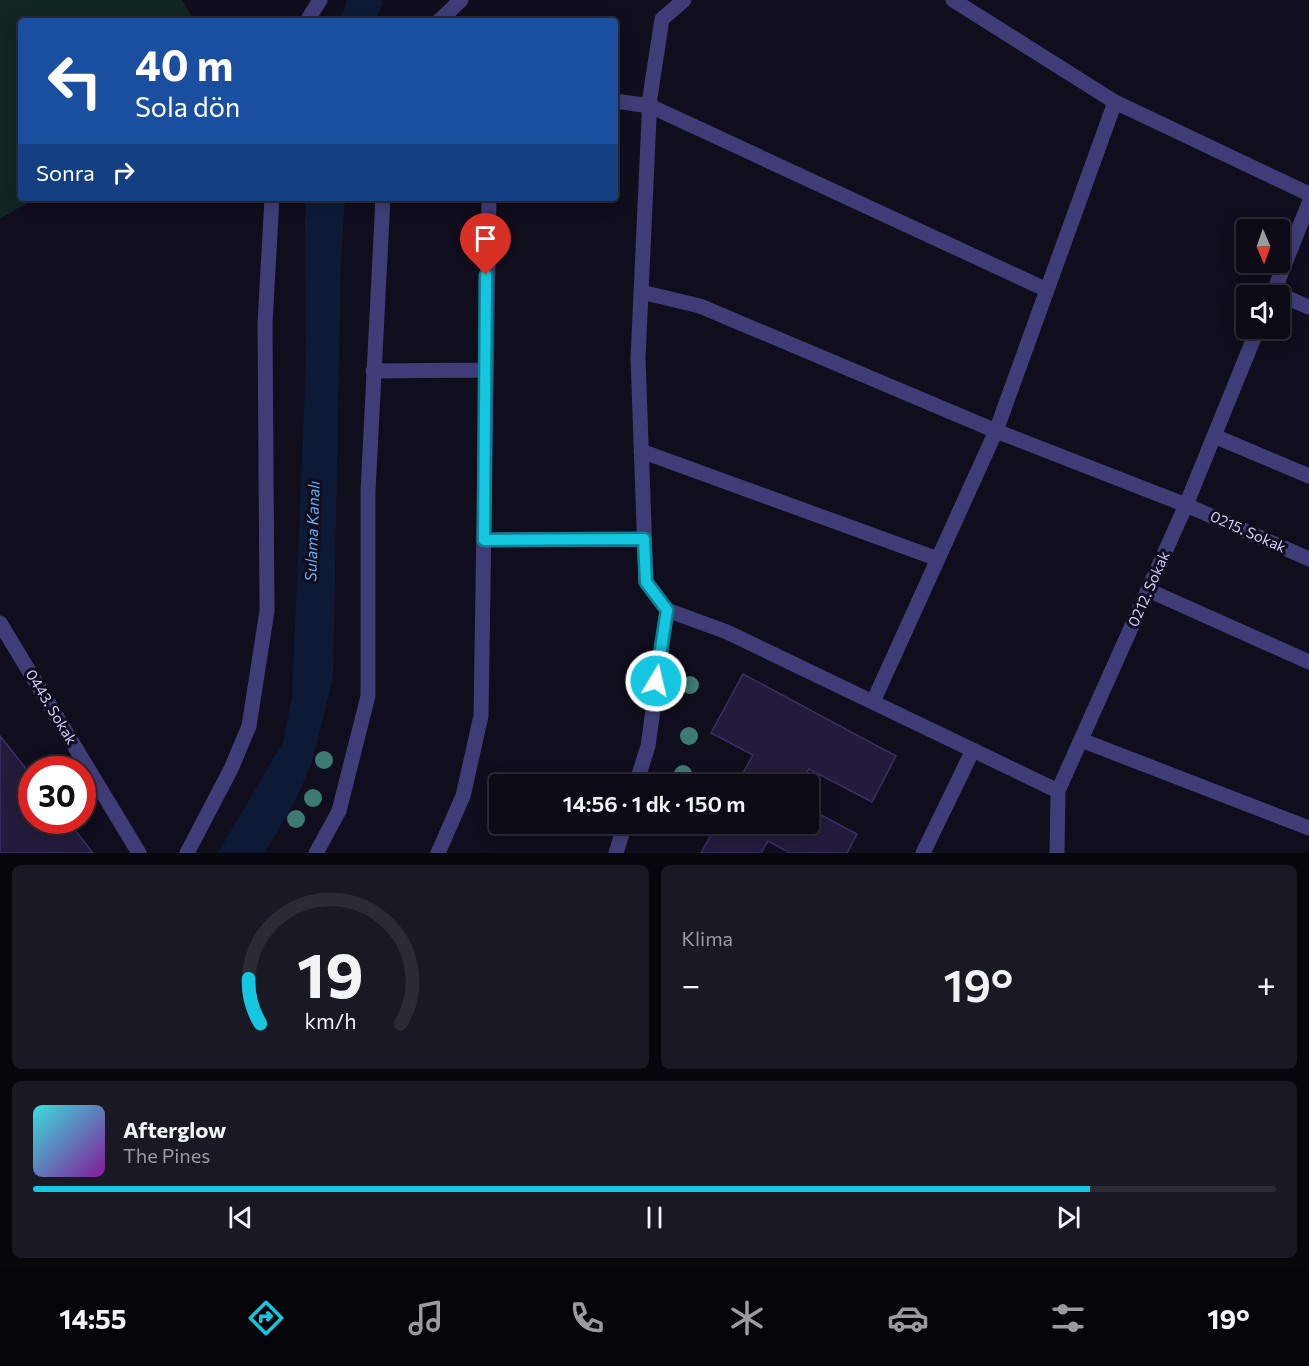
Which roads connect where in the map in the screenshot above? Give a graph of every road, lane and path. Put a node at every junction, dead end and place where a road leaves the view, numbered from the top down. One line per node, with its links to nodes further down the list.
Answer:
1 (320, 0): 5 (street)
2 (461, 0): 6 (street)
3 (684, 0): 9 (street)
4 (953, 0): 8 (street)
5 (309, 18)
6 (442, 18)
7 (618, 101): 9 (street)
8 (1115, 102): 10 (street); 16 (street)
9 (650, 106): 16 (street); 17 (street)
10 (1309, 194)
11 (272, 201): 44 (street)
12 (383, 201): 22 (street)
13 (489, 201): 21 (street)
14 (1309, 203): 15 (street)
15 (1276, 285)
16 (1047, 290): 23 (street)
17 (641, 292): 23 (street, 0215. Sokak); 25 (street)
18 (1290, 300): 19 (street)
19 (1309, 307)
20 (1254, 339): 24 (street, 0212. Sokak)
21 (485, 370): 22 (street); 29 (street)
22 (373, 371): 45 (street)
23 (996, 431): 27 (street, 0215. Sokak); 30 (street)
24 (1214, 436): 26 (street); 27 (street, 0212. Sokak)
25 (641, 451): 28 (street); 30 (street)
26 (1309, 476)
27 (1186, 505): 31 (street, 0215. Sokak); 32 (street, 0212. Sokak)
28 (644, 539): 29 (street); 33 (street)
29 (484, 540): 46 (street)
30 (938, 559): 36 (street)
31 (1309, 560)
32 (1148, 590): 35 (street); 37 (street, 0212. Sokak)
33 (667, 610): 36 (street); 39 (street)
34 (0, 624): 43 (street, 0443. Sokak)
35 (1309, 662)
36 (873, 702): 38 (street)
37 (1081, 740): 40 (street, 0212. Sokak); 41 (street)
38 (973, 750): 40 (street); 48 (street)
39 (639, 774)
40 (1058, 791): 49 (street, 0212. Sokak)
41 (1309, 828)
42 (622, 834): 47 (street)
43 (139, 853)
44 (187, 853)
45 (316, 853)
46 (438, 853)
47 (616, 853)
48 (923, 853)
49 (1057, 853)

